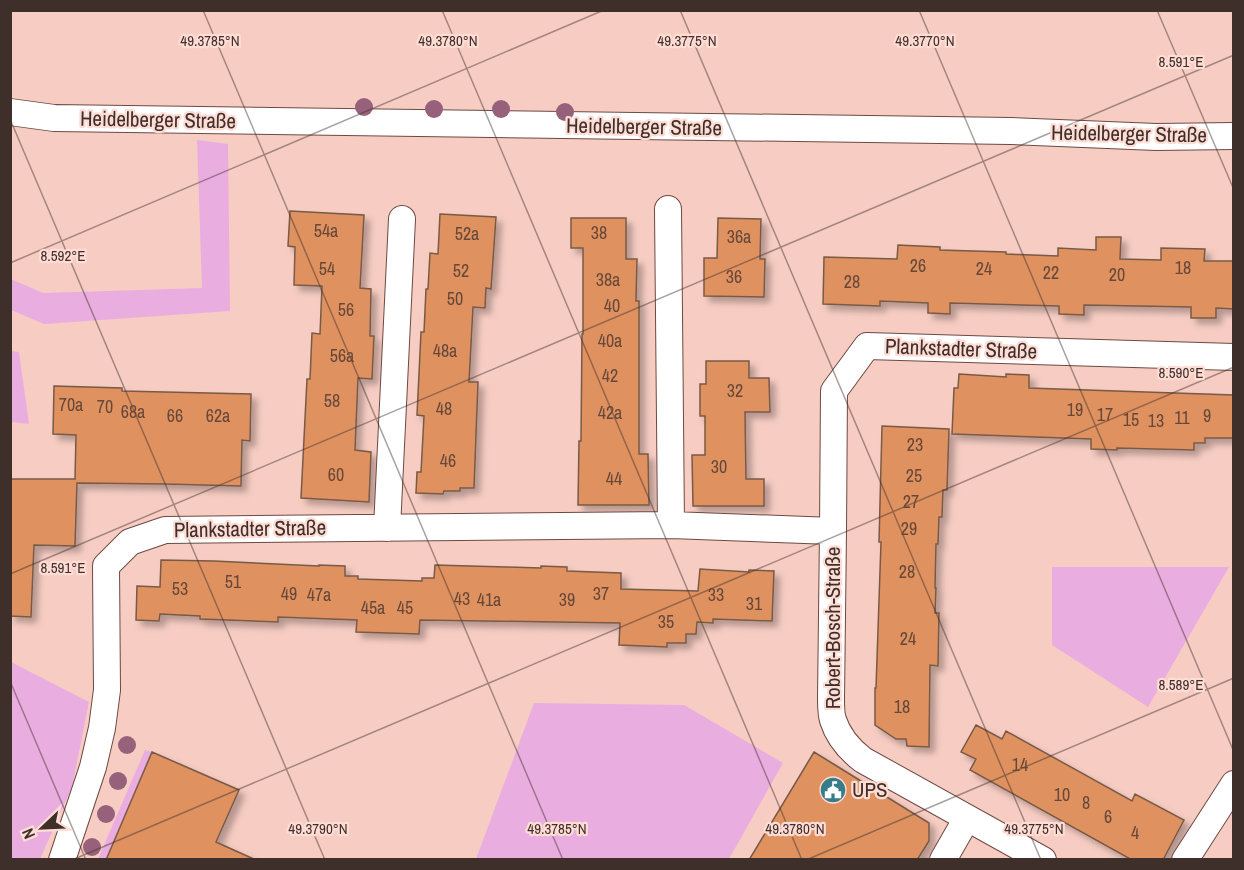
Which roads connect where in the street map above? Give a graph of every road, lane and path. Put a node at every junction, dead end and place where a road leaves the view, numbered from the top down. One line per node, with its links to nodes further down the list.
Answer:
1 (10, 112): 2 (street, Heidelberger Straße)
2 (54, 118): 3 (street, Heidelberger Straße); 4 (street, Heidelberger Straße)
3 (10, 128)
4 (1233, 136)
5 (668, 209): 8 (street)
6 (402, 219): 9 (street)
7 (1233, 357): 10 (street, Plankstadter Straße)
8 (671, 525): 9 (street, Plankstadter Straße); 10 (street, Plankstadter Straße)
9 (387, 528): 13 (street, Plankstadter Straße)
10 (833, 531): 12 (street, Robert-Bosch-Straße)
11 (1233, 784): 16 (street)
12 (967, 818): 14 (street); 15 (street, Robert-Bosch-Straße)
13 (62, 860)
14 (943, 860)
15 (1043, 860)
16 (1185, 860)

